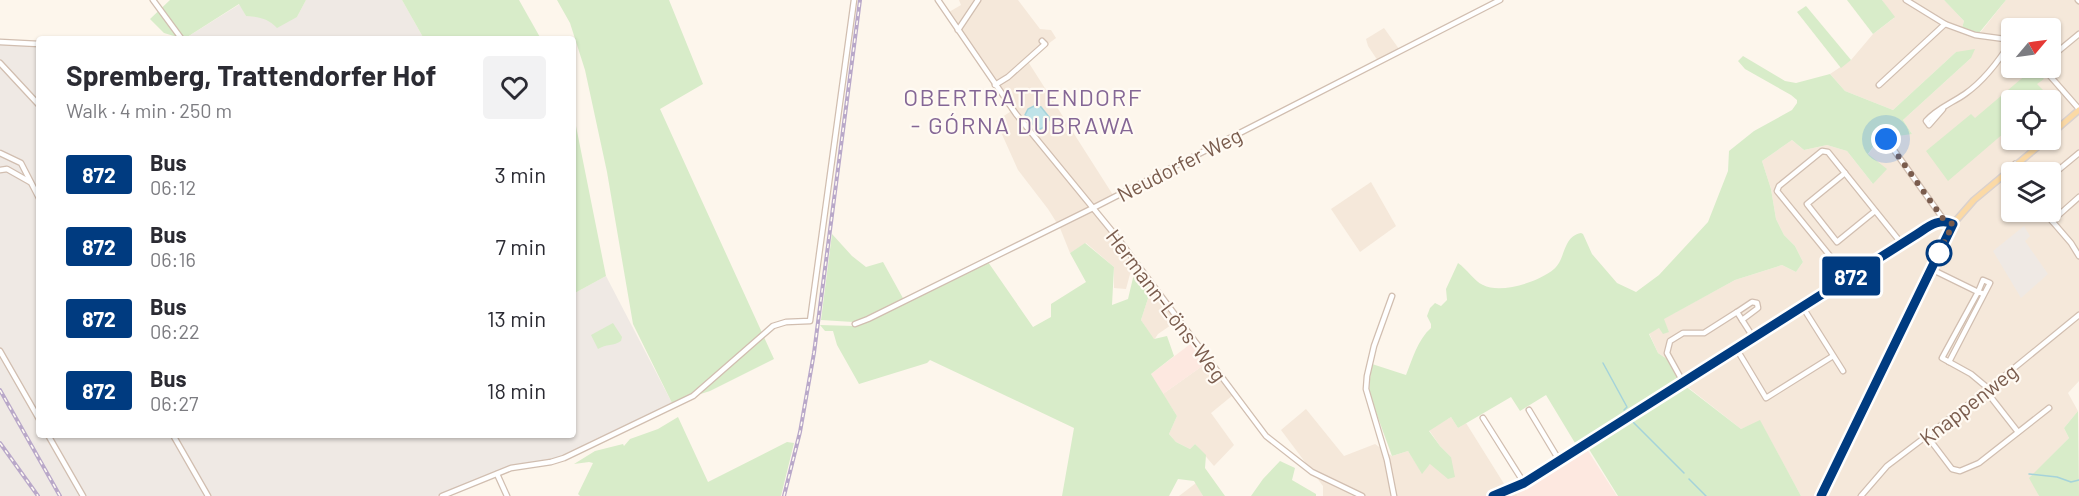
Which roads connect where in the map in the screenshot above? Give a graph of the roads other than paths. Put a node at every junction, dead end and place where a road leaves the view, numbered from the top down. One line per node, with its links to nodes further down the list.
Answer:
1 (153, 0): 10 (street)
2 (854, 0): 78 (street)
3 (938, 0): 8 (street, Hermann-Löns-Weg)
4 (978, 0): 8 (street)
5 (1500, 0): 39 (street, Neudorfer Weg)
6 (1906, 0): 7 (street)
7 (1945, 24): 11 (street); 20 (street)
8 (958, 30): 19 (street, Hermann-Löns-Weg)
9 (2079, 34): 15 (street)
10 (180, 36)
11 (2001, 38)
12 (1042, 41): 19 (street)
13 (0, 42): 14 (street)
14 (36, 44)
15 (2061, 49)
16 (2001, 56): 22 (street)
17 (0, 63): 21 (street)
18 (2052, 78): 23 (street)
19 (995, 85): 39 (street, Hermann-Löns-Weg)
20 (1879, 85)
21 (36, 102)
22 (1943, 109)
23 (2079, 110): 24 (main road)
24 (2061, 126)
25 (1886, 139): 42 (street)
26 (2033, 150): 30 (main road)
27 (2079, 153): 31 (street)
28 (1, 155): 29 (street)
29 (15, 158): 33 (street); 36 (street)
30 (2018, 162)
31 (2061, 168)
32 (0, 170): 33 (street)
33 (11, 171): 36 (street)
34 (1845, 173): 40 (street); 40 (street); 48 (street)
35 (2001, 176): 44 (main road)
36 (31, 183): 37 (street)
37 (36, 192)
38 (2079, 197): 41 (street)
39 (1093, 208): 58 (street, Neudorfer Weg); 85 (street, Hermann-Löns-Weg)
40 (1875, 211): 45 (street)
41 (2061, 212)
42 (1944, 220): 44 (street); 45 (street)
43 (2054, 222): 46 (street)
44 (1953, 224): 47 (main road)
45 (1902, 243): 48 (street)
46 (2079, 256)
47 (1931, 268): 49 (street); 89 (main road)
48 (1848, 278): 52 (street)
49 (1978, 292): 50 (street); 50 (street); 55 (street)
50 (1984, 294): 57 (street)
51 (1392, 296): 86 (street)
52 (1802, 306): 59 (street); 64 (street)
53 (1737, 312): 56 (street); 56 (street); 67 (street)
54 (2079, 315): 68 (street, Knappenweg)
55 (1965, 316): 57 (street); 60 (street)
56 (1742, 320): 59 (street)
57 (1972, 320): 62 (street)
58 (855, 324)
59 (1753, 337): 61 (street)
60 (1949, 347): 62 (street); 65 (street)
61 (1736, 348): 64 (street); 67 (street)
62 (1956, 350): 65 (street)
63 (0, 351): 71 (street)
64 (1833, 356): 66 (street)
65 (1949, 362): 68 (street)
66 (1843, 371)
67 (1683, 382): 77 (street)
68 (1988, 390): 73 (street); 74 (street, Knappenweg)
69 (2049, 408): 73 (street)
70 (1529, 410): 77 (street)
71 (36, 414)
72 (1483, 418): 79 (street)
73 (2018, 432): 74 (street)
74 (1927, 436): 90 (street, Knappenweg)
75 (50, 438): 81 (street)
76 (175, 438): 82 (street)
77 (1558, 460): 79 (street)
78 (497, 474): 83 (street); 84 (street)
79 (1524, 483): 80 (street)
80 (1510, 489): 87 (street); 88 (street)
81 (83, 496)
82 (208, 496)
83 (442, 496)
84 (507, 496)
85 (1362, 496)
86 (1394, 496)
87 (1493, 496)
88 (1513, 496)
89 (1821, 496)
90 (1861, 496)

